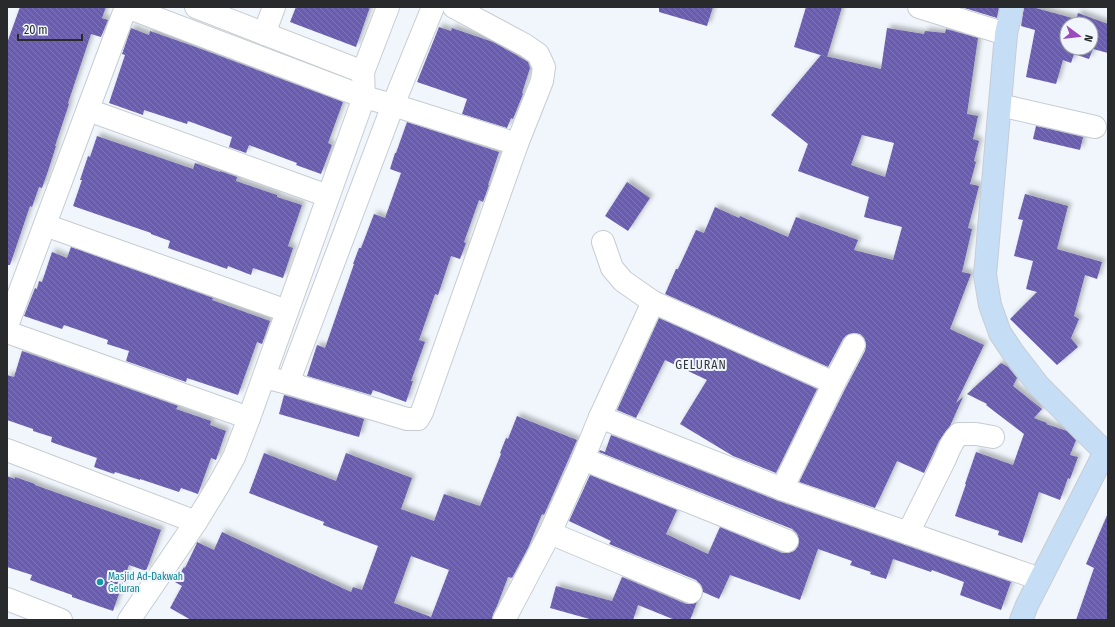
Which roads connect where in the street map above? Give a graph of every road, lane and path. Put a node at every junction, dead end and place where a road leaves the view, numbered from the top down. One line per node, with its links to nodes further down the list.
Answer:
1 (126, 7): 12 (street); 15 (street)
2 (196, 7): 9 (street)
3 (274, 7): 9 (street)
4 (388, 7): 11 (street)
5 (434, 7): 13 (street)
6 (454, 7): 17 (street)
7 (918, 7): 10 (street)
8 (1012, 7): 10 (street)
9 (264, 34): 11 (street)
10 (1006, 34): 14 (street)
11 (363, 72): 12 (street)
12 (364, 97): 13 (street); 18 (street)
13 (393, 105): 17 (street); 27 (street)
14 (1000, 105): 16 (street); 33 (street)
15 (88, 110): 18 (street); 19 (street)
16 (1095, 127)
17 (517, 144): 27 (street)
18 (328, 196): 22 (street)
19 (45, 225): 22 (street); 23 (street)
20 (603, 242): 21 (street)
21 (653, 302): 28 (street); 29 (street)
22 (287, 311): 26 (street)
23 (7, 326)
24 (7, 332): 30 (street)
25 (854, 345): 28 (street)
26 (264, 377): 27 (street); 30 (street)
27 (288, 383)
28 (834, 383): 35 (street)
29 (600, 417): 34 (street); 35 (street)
30 (249, 418): 36 (street)
31 (993, 437): 38 (street)
32 (7, 450): 36 (street)
33 (1107, 450): 40 (street)
34 (583, 459): 37 (street); 39 (street)
35 (782, 489): 38 (street)
36 (196, 522): 44 (street)
37 (550, 533): 41 (street); 45 (street)
38 (908, 533): 40 (street)
39 (787, 541)
40 (1040, 579): 46 (street)
41 (690, 592)
42 (7, 600): 43 (street)
43 (61, 620)
44 (129, 620)
45 (504, 620)
46 (1021, 620)

